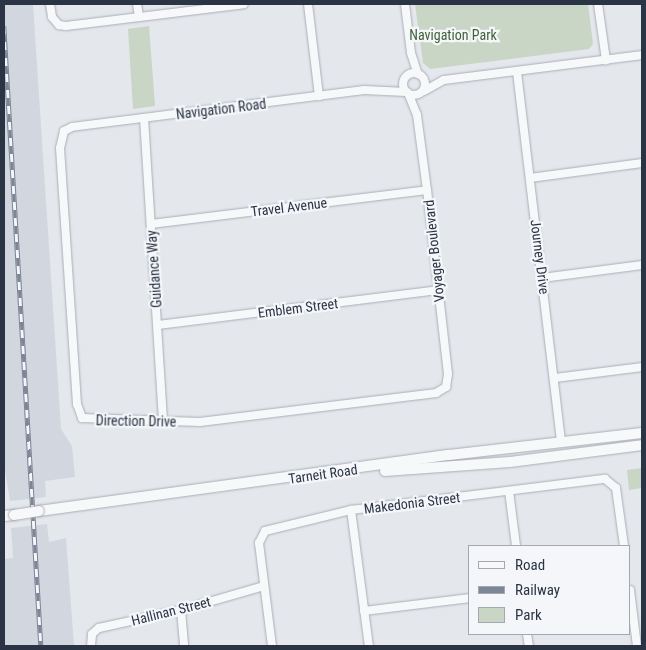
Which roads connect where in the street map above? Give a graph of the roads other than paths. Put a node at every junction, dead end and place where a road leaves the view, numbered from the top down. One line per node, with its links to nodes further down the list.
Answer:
1 (50, 4): 7 (street)
2 (138, 4): 7 (street)
3 (244, 4): 7 (street)
4 (308, 4): 18 (street)
5 (405, 4): 8 (street)
6 (598, 4): 10 (street)
7 (139, 17)
8 (411, 53): 12 (street); 13 (street)
9 (642, 56): 10 (street)
10 (606, 60): 11 (street)
11 (517, 72): 14 (street); 23 (street, Journey Drive)
12 (420, 74): 13 (street, Navigation Road); 14 (street); 17 (street)
13 (405, 78): 15 (street, Navigation Road); 16 (street, Voyager Boulevard)
14 (444, 80): 17 (street)
15 (382, 88): 16 (street, Navigation Road); 18 (street, Navigation Road)
16 (407, 92): 17 (street, Navigation Road); 19 (street, Voyager Boulevard)
17 (423, 92): 19 (street, Voyager Boulevard)
18 (320, 96): 20 (street, Navigation Road)
19 (417, 115): 24 (street, Voyager Boulevard)
20 (144, 118): 21 (street, Navigation Road); 25 (street, Guidance Way)
21 (62, 133): 33 (street, Direction Drive)
22 (642, 163): 23 (street)
23 (530, 178): 27 (street, Journey Drive)
24 (427, 190): 25 (street, Travel Avenue); 28 (street, Voyager Boulevard)
25 (151, 224): 29 (street, Guidance Way)
26 (642, 265): 27 (street)
27 (542, 278): 31 (street, Journey Drive)
28 (438, 290): 29 (street, Emblem Street); 32 (street, Voyager Boulevard)
29 (158, 325): 33 (street, Guidance Way)
30 (642, 367): 31 (street)
31 (554, 378): 35 (street, Journey Drive)
32 (446, 387): 33 (street, Direction Drive)
33 (163, 420)
34 (642, 433): 35 (street, Tarneit Road)
35 (562, 442): 36 (street); 37 (street); 38 (street, Tarneit Road)
36 (642, 444): 37 (street)
37 (547, 458): 38 (street)
38 (344, 472): 41 (street, Tarneit Road, bridge)
39 (509, 491): 40 (street, Makedonia Street); 42 (street); 43 (street, Makedonia Street)
40 (350, 510): 44 (street, Makedonia Street); 48 (street)
41 (9, 515)
42 (516, 545)
43 (624, 545)
44 (264, 586): 47 (street, Hallinan Street); 51 (street, Makedonia Street)
45 (468, 598): 48 (street)
46 (631, 598): 53 (street)
47 (181, 610): 49 (street, Hallinan Street); 50 (street)
48 (364, 611): 52 (street)
49 (91, 646)
50 (184, 646)
51 (272, 646)
52 (369, 646)
53 (637, 646)

